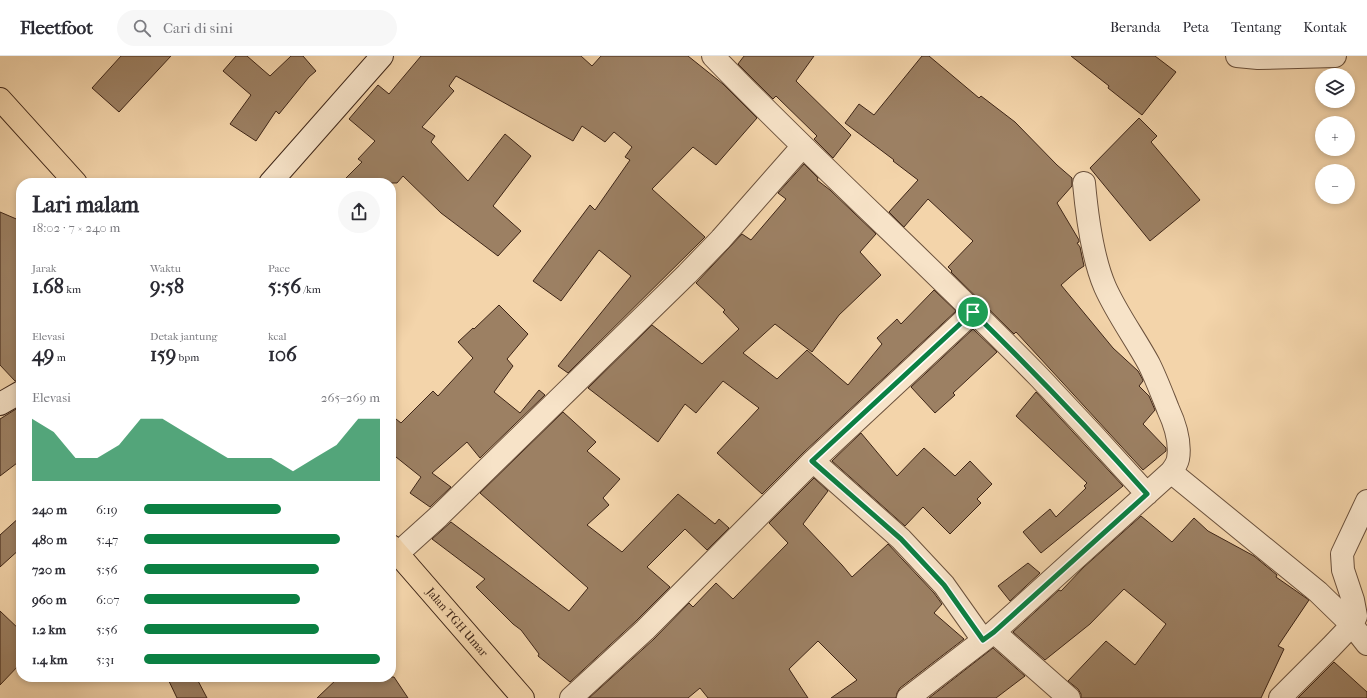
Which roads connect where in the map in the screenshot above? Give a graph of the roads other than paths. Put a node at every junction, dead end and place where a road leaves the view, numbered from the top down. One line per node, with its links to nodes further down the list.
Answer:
1 (382, 56): 8 (street)
2 (713, 56): 6 (street)
3 (1237, 56): 4 (street)
4 (1335, 56)
5 (0, 99): 7 (main road)
6 (802, 147): 10 (street); 17 (street)
7 (71, 178)
8 (274, 178)
9 (1084, 183): 14 (street)
10 (973, 312): 13 (street); 15 (street)
11 (16, 395): 12 (street)
12 (0, 404)
13 (812, 461): 20 (street); 23 (street)
14 (1171, 472): 15 (street); 19 (street)
15 (1147, 494): 20 (street)
16 (1367, 501): 19 (street)
17 (396, 548)
18 (396, 552): 22 (main road, Jalan TGH Umar)
19 (1352, 625): 21 (street); 26 (street)
20 (988, 636): 24 (street); 25 (street)
21 (1367, 644)
22 (523, 698)
23 (571, 698)
24 (908, 698)
25 (1068, 698)
26 (1280, 698)

